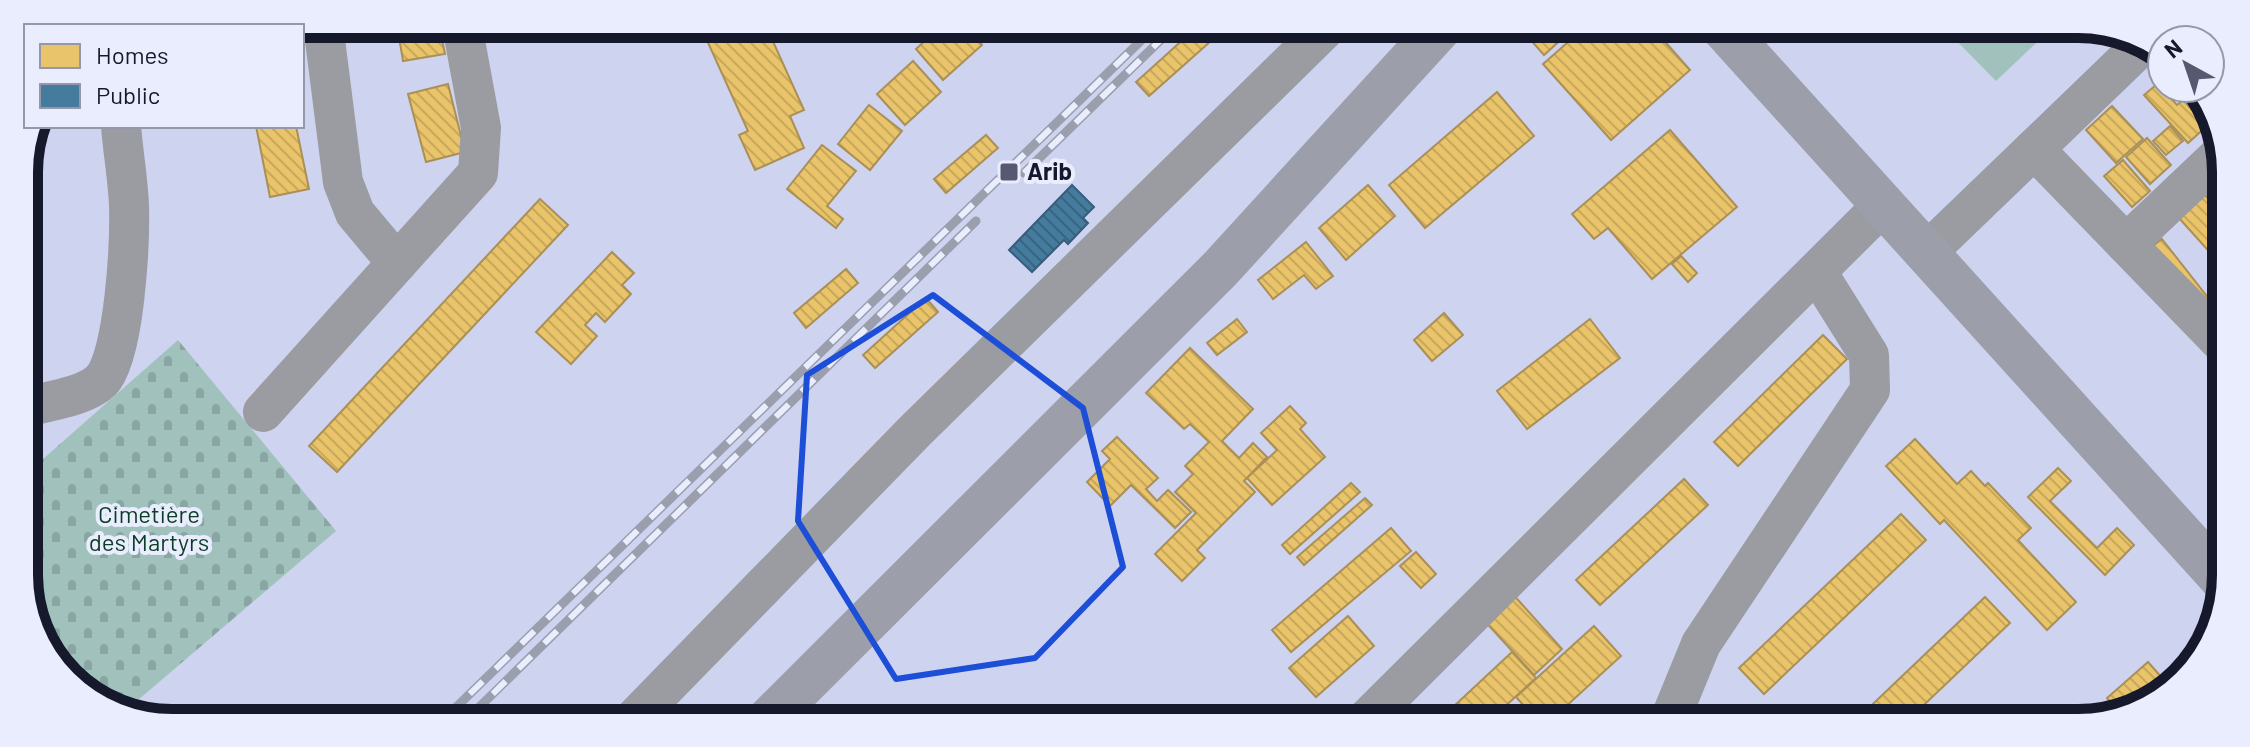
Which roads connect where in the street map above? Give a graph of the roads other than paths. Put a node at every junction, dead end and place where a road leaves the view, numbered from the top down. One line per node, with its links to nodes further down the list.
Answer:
1 (325, 38): 13 (street)
2 (464, 38): 13 (street)
3 (1316, 38): 19 (street)
4 (1431, 38): 20 (main road)
5 (1732, 38): 10 (main road)
6 (2135, 51): 8 (street)
7 (121, 128): 16 (street)
8 (2034, 149): 11 (street); 12 (street)
9 (2211, 163): 11 (street)
10 (1883, 205): 12 (main road); 14 (street)
11 (2126, 244): 15 (street)
12 (1926, 253): 18 (main road)
13 (397, 263): 17 (street)
14 (1817, 272): 21 (street); 22 (street)
15 (2212, 327)
16 (38, 403)
17 (263, 412)
18 (2212, 568)
19 (644, 709)
20 (779, 709)
21 (1377, 709)
22 (1674, 709)

